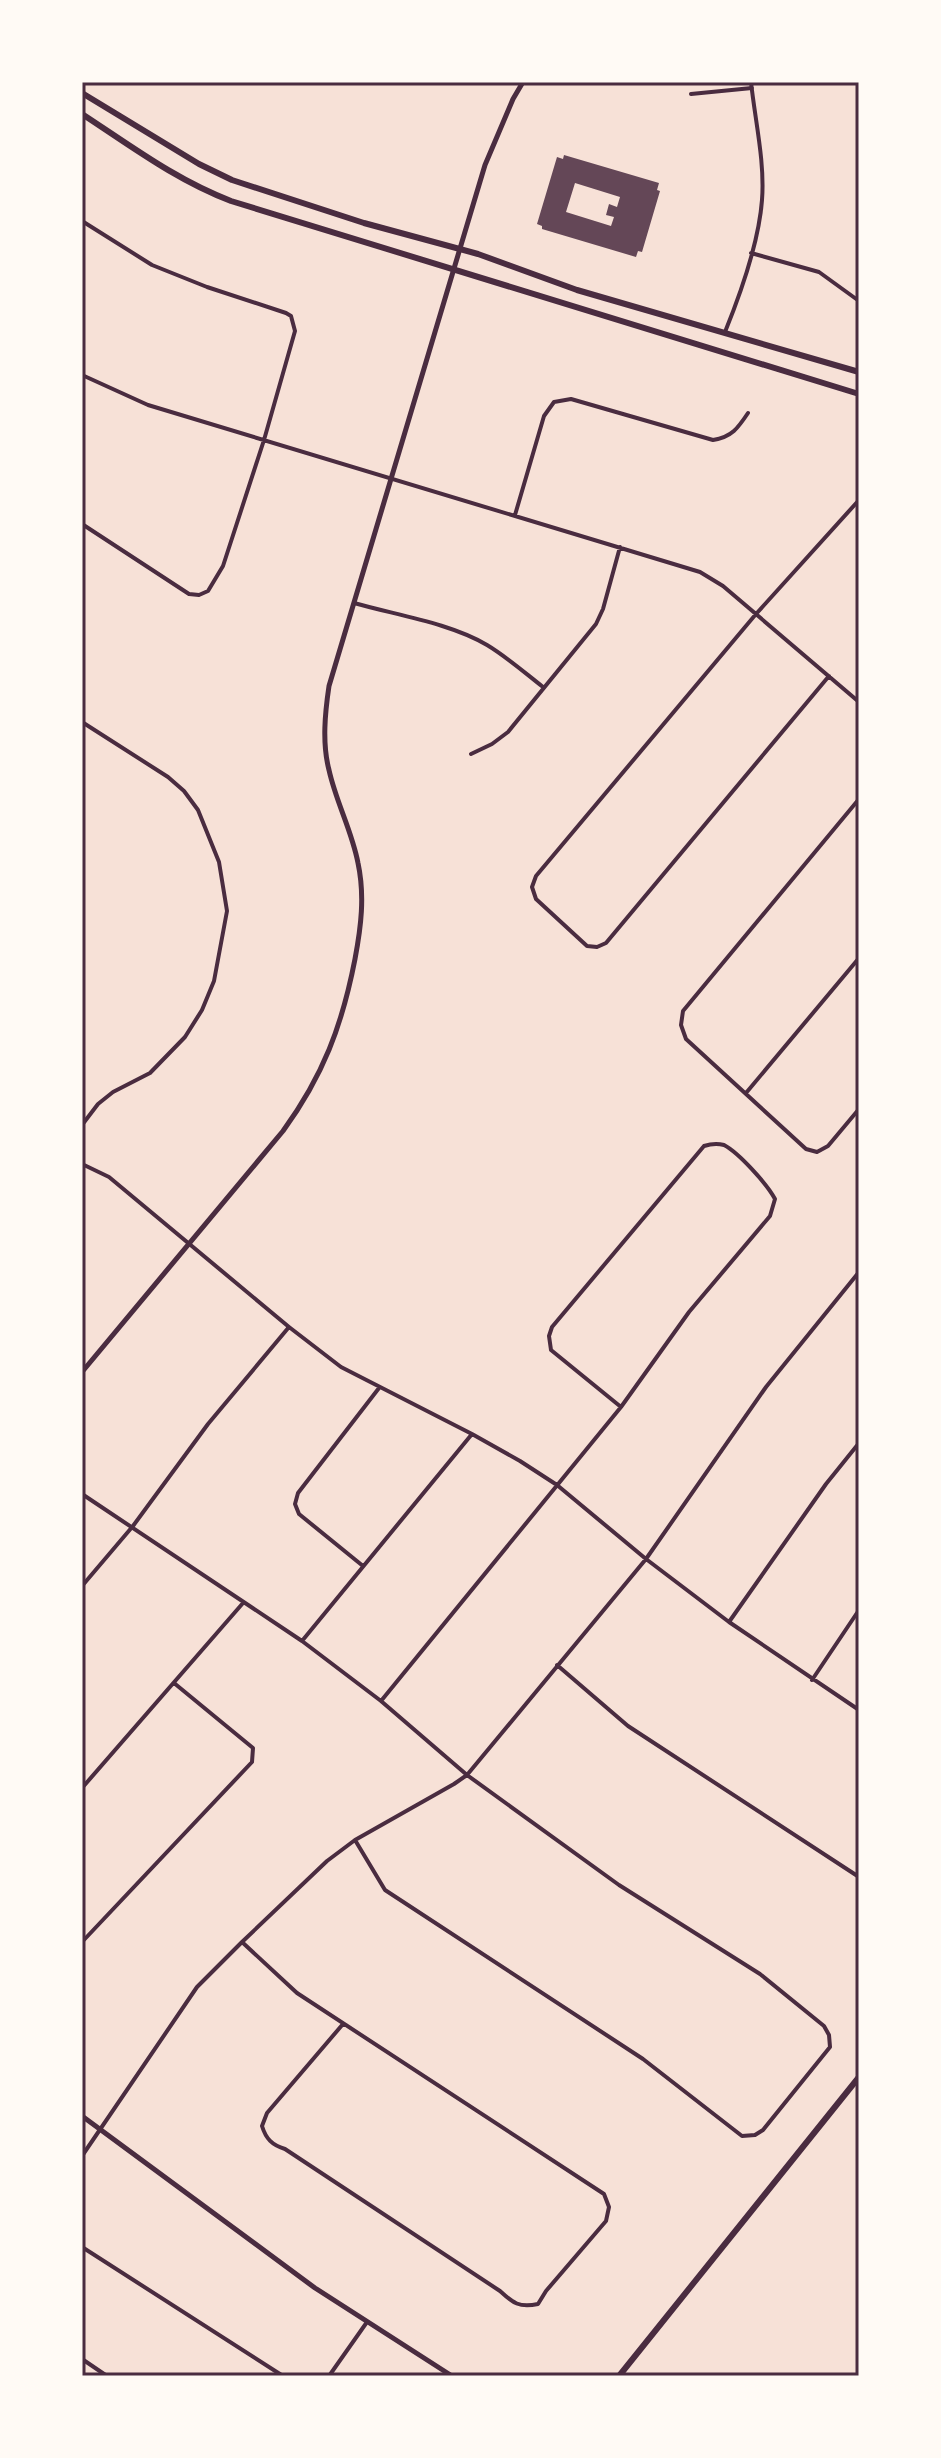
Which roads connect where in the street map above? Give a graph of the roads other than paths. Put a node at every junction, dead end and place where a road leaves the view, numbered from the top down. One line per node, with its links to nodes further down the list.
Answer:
1 (523, 82): 7 (street)
2 (752, 85): 4 (street); 8 (street)
3 (82, 93): 7 (main road)
4 (691, 94)
5 (82, 114): 9 (main road)
6 (82, 221): 16 (street)
7 (460, 249): 9 (street); 11 (main road)
8 (751, 253): 10 (street); 11 (street)
9 (453, 270): 14 (main road); 17 (street)
10 (859, 301)
11 (725, 332): 12 (main road)
12 (859, 372)
13 (82, 375): 16 (street)
14 (859, 394)
15 (748, 413): 19 (street)
16 (264, 440): 17 (street); 20 (street)
17 (391, 478): 19 (street); 22 (street)
18 (859, 500): 23 (street)
19 (515, 515): 21 (street)
20 (82, 524)
21 (620, 547): 23 (street); 25 (street)
22 (353, 603): 25 (street); 35 (street)
23 (756, 614): 24 (street); 24 (street)
24 (829, 676): 26 (street)
25 (543, 687): 28 (street)
26 (859, 702)
27 (82, 722): 33 (street)
28 (471, 754)
29 (859, 799): 31 (street)
30 (859, 958): 31 (street)
31 (746, 1093): 32 (street)
32 (859, 1109)
33 (82, 1125)
34 (82, 1164): 35 (street)
35 (190, 1243): 37 (street); 38 (street)
36 (859, 1272): 46 (street)
37 (289, 1327): 39 (street); 45 (street)
38 (82, 1372)
39 (379, 1388): 41 (street); 47 (street)
40 (621, 1407): 40 (street); 43 (street)
41 (472, 1434): 43 (street); 47 (street)
42 (859, 1443): 51 (street)
43 (557, 1485): 46 (street); 56 (street)
44 (82, 1494): 45 (street)
45 (133, 1526): 48 (street); 49 (street)
46 (646, 1559): 51 (street); 53 (street)
47 (363, 1566): 52 (street)
48 (82, 1586)
49 (244, 1603): 52 (street); 55 (street)
50 (859, 1610): 54 (street)
51 (729, 1622): 54 (street)
52 (302, 1641): 56 (street)
53 (557, 1665): 58 (street); 61 (street)
54 (812, 1680): 57 (street)
55 (174, 1683): 59 (street); 62 (street)
56 (381, 1701): 58 (street)
57 (859, 1710)
58 (467, 1775): 60 (street); 60 (street)
59 (82, 1788)
60 (355, 1840): 63 (street)
61 (859, 1877)
62 (82, 1942)
63 (242, 1942): 64 (street); 67 (street)
64 (343, 2024): 64 (street)
65 (859, 2077): 76 (main road)
66 (82, 2116): 67 (street)
67 (101, 2128): 68 (street); 70 (street)
68 (82, 2156)
69 (82, 2247): 73 (street)
70 (367, 2322): 74 (street); 75 (street)
71 (82, 2359): 72 (street)
72 (107, 2376)
73 (283, 2376)
74 (329, 2376)
75 (452, 2376)
76 (619, 2376)

